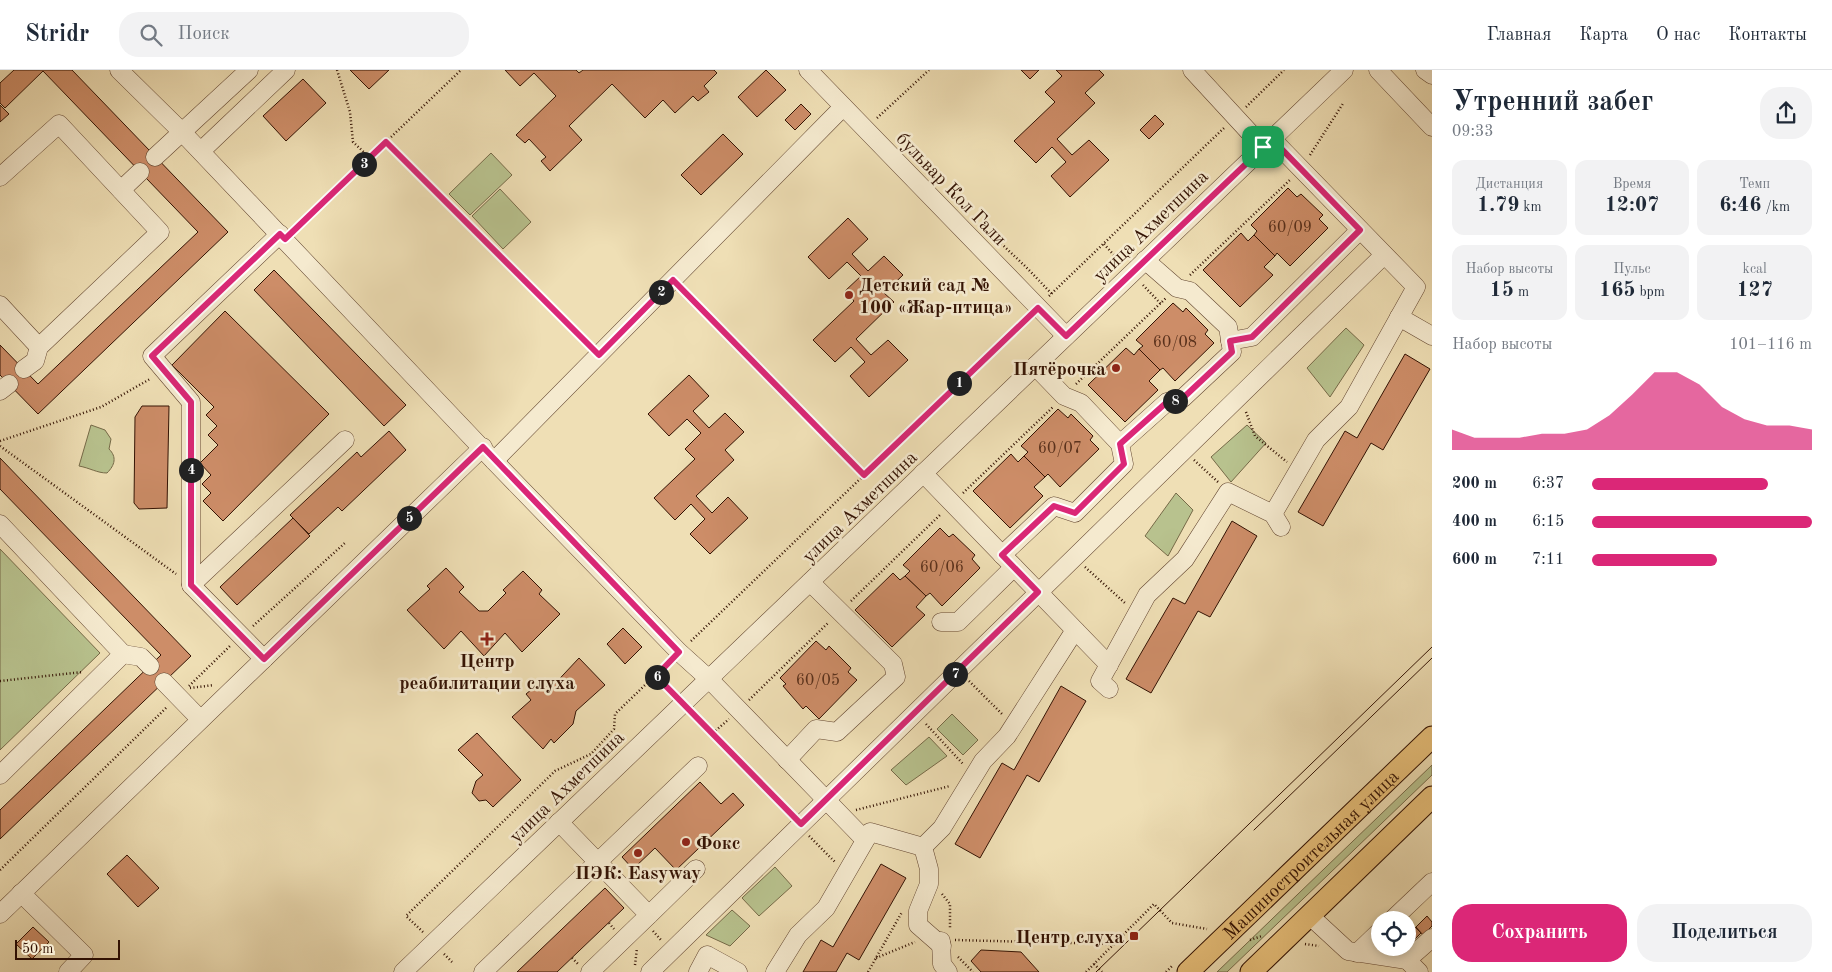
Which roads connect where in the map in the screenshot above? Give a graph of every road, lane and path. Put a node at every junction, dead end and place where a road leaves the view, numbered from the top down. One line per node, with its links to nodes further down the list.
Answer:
1 (119, 70): 19 (street)
2 (249, 70): 19 (street)
3 (286, 70): 22 (street)
4 (338, 70): 24 (path)
5 (461, 70): 20 (path)
6 (808, 70): 15 (street, бульвар Кол Гали)
7 (929, 70): 17 (path)
8 (1192, 70): 16 (street)
9 (1284, 70): 16 (path)
10 (1344, 70): 21 (street, улица Ахметшина)
11 (1378, 70): 18 (street)
12 (1425, 70): 13 (street)
13 (1432, 75)
14 (1344, 102): 25 (path)
15 (844, 107): 33 (street); 36 (street, бульвар Кол Гали)
16 (1235, 117): 21 (street); 36 (path)
17 (872, 123)
18 (1432, 127)
19 (182, 132): 22 (street); 23 (street)
20 (386, 142): 24 (path); 42 (path)
21 (1267, 143): 25 (street); 32 (street, улица Ахметшина)
22 (201, 151): 30 (street)
23 (155, 157)
24 (370, 158): 30 (path)
25 (1301, 169): 29 (street); 34 (path)
26 (140, 172): 28 (street)
27 (0, 177): 28 (street)
28 (121, 190): 41 (street)
29 (1360, 230): 31 (street); 40 (street)
30 (282, 236): 45 (street); 52 (street)
31 (1384, 255): 37 (street); 46 (street)
32 (1145, 260): 34 (street); 38 (street, улица Ахметшина)
33 (673, 280): 42 (street); 57 (path)
34 (1177, 288): 40 (street); 47 (path)
35 (0, 305): 41 (street)
36 (1038, 308): 38 (street, бульвар Кол Гали); 57 (path)
37 (1399, 317): 39 (street); 55 (street)
38 (1066, 336): 43 (street, улица Ахметшина)
39 (1432, 336)
40 (1230, 341): 50 (street)
41 (39, 346): 44 (street)
42 (599, 355): 54 (street)
43 (1035, 366): 47 (street); 56 (street, улица Ахметшина)
44 (24, 369)
45 (164, 371): 49 (path); 64 (street)
46 (1240, 395): 53 (street); 55 (path)
47 (1064, 396): 50 (street); 59 (path)
48 (345, 440): 64 (street)
49 (0, 441)
50 (1120, 444): 62 (street)
51 (0, 446): 64 (path)
52 (483, 447): 54 (street); 72 (street)
53 (1184, 450): 58 (path); 61 (street)
54 (494, 461): 70 (street)
55 (1298, 471): 58 (street)
56 (923, 474): 59 (street); 63 (street, улица Ахметшина)
57 (864, 475): 70 (path)
58 (1228, 492): 67 (street)
59 (952, 503): 62 (street); 66 (path)
60 (0, 524): 71 (street)
61 (1075, 557): 65 (street); 67 (path)
62 (1008, 561): 65 (street); 68 (street)
63 (810, 582): 66 (street); 78 (street, улица Ахметшина)
64 (191, 585): 72 (street)
65 (1038, 592): 69 (street); 76 (street)
66 (840, 612): 83 (path); 89 (street)
67 (1136, 614): 73 (street)
68 (941, 622)
69 (1075, 630): 73 (street); 86 (street)
70 (679, 652): 77 (path); 78 (street)
71 (123, 654): 74 (street); 75 (street)
72 (264, 659): 85 (street)
73 (1109, 665): 81 (street)
74 (150, 666)
75 (107, 670): 79 (path); 91 (street)
76 (959, 670): 84 (street); 86 (path)
77 (656, 676): 82 (path); 117 (path)
78 (708, 679): 82 (street, улица Ахметшина); 83 (street)
79 (0, 681)
80 (164, 682): 85 (street)
81 (1109, 689)
82 (684, 703): 87 (path); 96 (street, улица Ахметшина)
83 (739, 710): 87 (path); 89 (street)
84 (915, 713): 92 (path); 94 (street)
85 (200, 719): 105 (street)
86 (1014, 726): 92 (street)
87 (713, 734): 97 (path)
88 (1432, 737): 137 (main road, Машиностроительная улица)
89 (787, 760): 94 (street)
90 (698, 766): 100 (street)
91 (0, 775)
92 (973, 778): 95 (path); 99 (street)
93 (1432, 797): 109 (main road)
94 (826, 800): 95 (street); 97 (street)
95 (840, 814): 98 (street)
96 (559, 822): 100 (street); 117 (street, улица Ахметшина)
97 (800, 825): 102 (path); 119 (street)
98 (865, 840): 99 (street); 102 (street)
99 (923, 847): 104 (street)
100 (598, 862): 110 (street); 127 (street)
101 (696, 869): 110 (street)
102 (846, 874): 132 (street)
103 (1432, 882): 106 (street)
104 (930, 884): 116 (path); 116 (street)
105 (22, 893): 108 (street); 125 (street)
106 (1401, 911)
107 (902, 912): 121 (path)
108 (0, 914)
109 (1309, 915): 120 (street); 138 (main road)
110 (646, 918): 119 (path); 128 (street)
111 (1210, 929): 118 (path)
112 (1266, 935): 114 (path)
113 (1432, 938): 124 (street)
114 (1250, 940)
115 (1371, 940): 120 (street)
116 (941, 941): 118 (path); 121 (path); 134 (street)
117 (433, 942): 122 (path); 126 (street, улица Ахметшина)
118 (1112, 946): 123 (path)
119 (672, 950): 129 (street)
120 (1357, 953): 124 (street)
121 (875, 959): 133 (path)
122 (452, 962)
123 (1094, 964): 135 (path); 136 (path)
124 (1413, 966)
125 (68, 972)
126 (403, 972)
127 (483, 972)
128 (590, 972)
129 (650, 972)
130 (698, 972): 131 (street)
131 (738, 972)
132 (775, 972)
133 (868, 972)
134 (948, 972)
135 (1086, 972)
136 (1102, 972)
137 (1188, 972)
138 (1250, 972)

